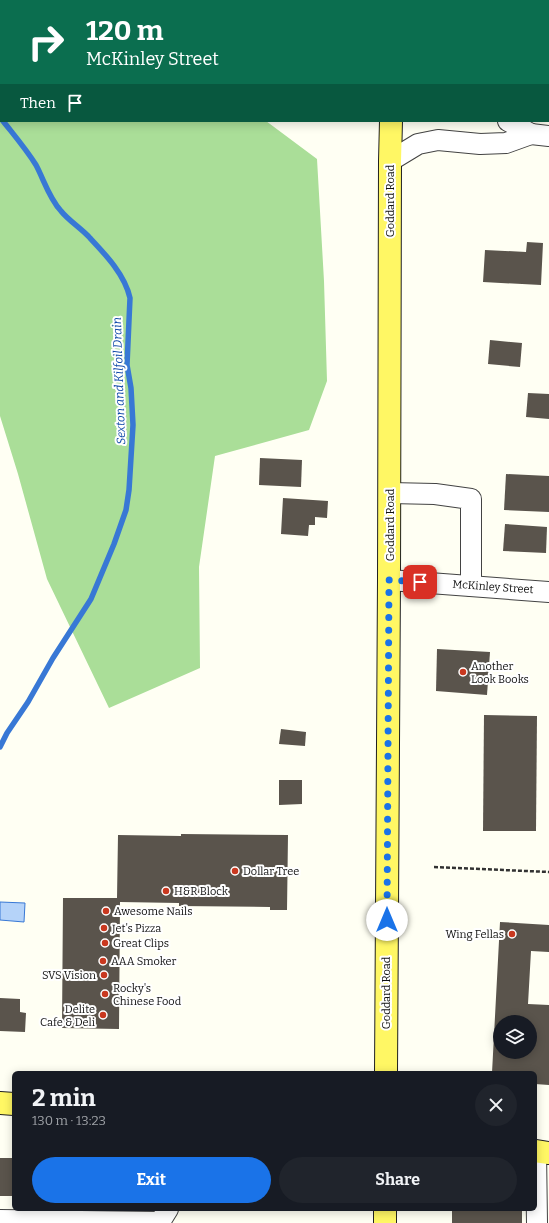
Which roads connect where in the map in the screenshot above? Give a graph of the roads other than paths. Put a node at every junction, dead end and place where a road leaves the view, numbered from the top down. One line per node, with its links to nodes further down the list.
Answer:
1 (391, 122): 4 (main road, Goddard Road)
2 (510, 122): 3 (street)
3 (540, 135): 4 (street)
4 (390, 161): 5 (main road, Goddard Road)
5 (390, 493): 6 (main road, Goddard Road); 7 (street)
6 (389, 580): 7 (street, McKinley Street); 9 (main road, Goddard Road)
7 (471, 586): 8 (street, McKinley Street)
8 (549, 592)
9 (386, 1071)
10 (0, 1103): 11 (main road)
11 (12, 1104)
12 (540, 1152): 17 (street)
13 (385, 1211): 16 (main road)
14 (161, 1216): 15 (street)
15 (0, 1220)
16 (385, 1223)
17 (537, 1223)

